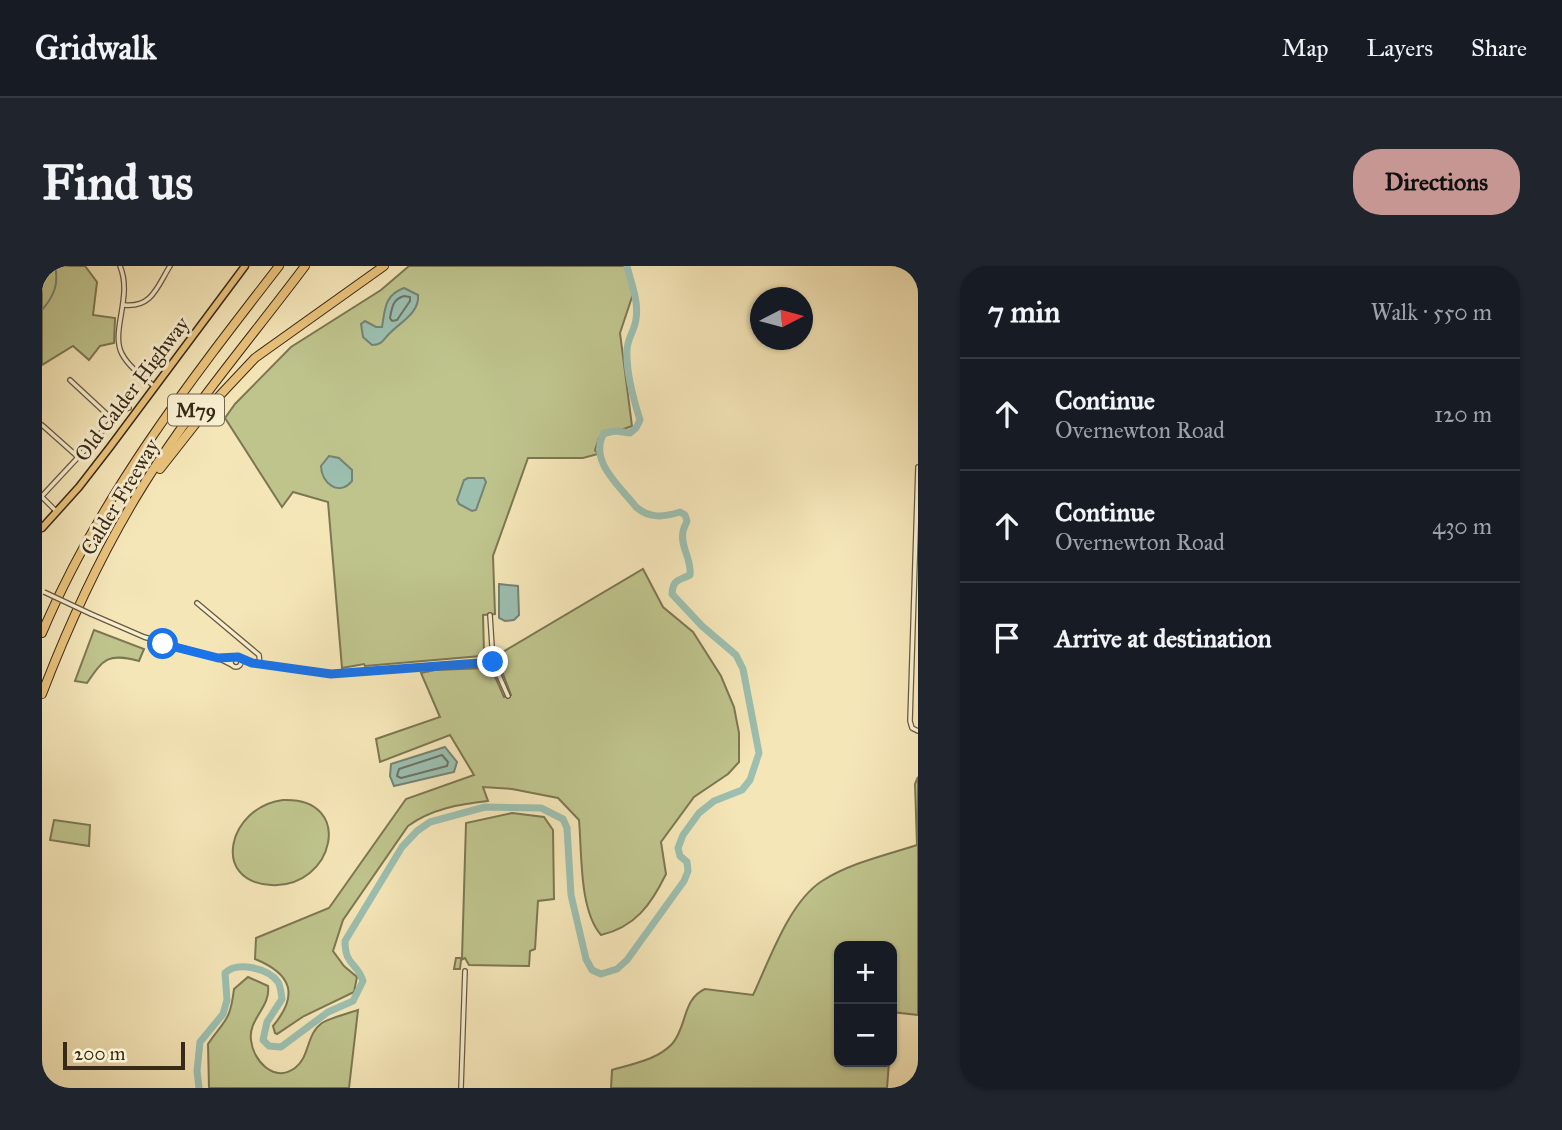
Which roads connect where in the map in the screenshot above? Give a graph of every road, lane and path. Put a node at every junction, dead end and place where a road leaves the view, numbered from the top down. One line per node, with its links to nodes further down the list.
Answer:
1 (120, 266): 7 (street)
2 (170, 266): 7 (street)
3 (244, 266): 9 (main road, Old Calder Highway)
4 (278, 266): 22 (highway, Calder Freeway / M79)
5 (305, 266): 18 (highway, Calder Freeway / M79)
6 (384, 266): 18 (highway)
7 (124, 305): 9 (street)
8 (70, 380): 11 (street)
9 (155, 388): 16 (main road, Old Calder Highway)
10 (129, 408): 11 (street)
11 (113, 419): 13 (street)
12 (42, 425): 13 (street)
13 (78, 457): 15 (street)
14 (918, 467): 32 (street)
15 (42, 496): 16 (street)
16 (57, 512): 17 (main road, Old Calder Highway)
17 (42, 528)
18 (100, 563): 30 (highway, Calder Freeway / M79)
19 (43, 591): 23 (street, bridge)
20 (197, 603): 27 (street)
21 (490, 615): 26 (street)
22 (42, 634)
23 (218, 658): 24 (street); 28 (street)
24 (233, 658): 25 (street); 28 (street)
25 (240, 659): 27 (street); 29 (street)
26 (493, 662): 27 (street); 31 (street)
27 (256, 664): 29 (street)
28 (232, 666): 29 (street)
29 (240, 666)
30 (42, 694)
31 (508, 696)
32 (918, 731)
33 (465, 971): 34 (street)
34 (461, 1088)

